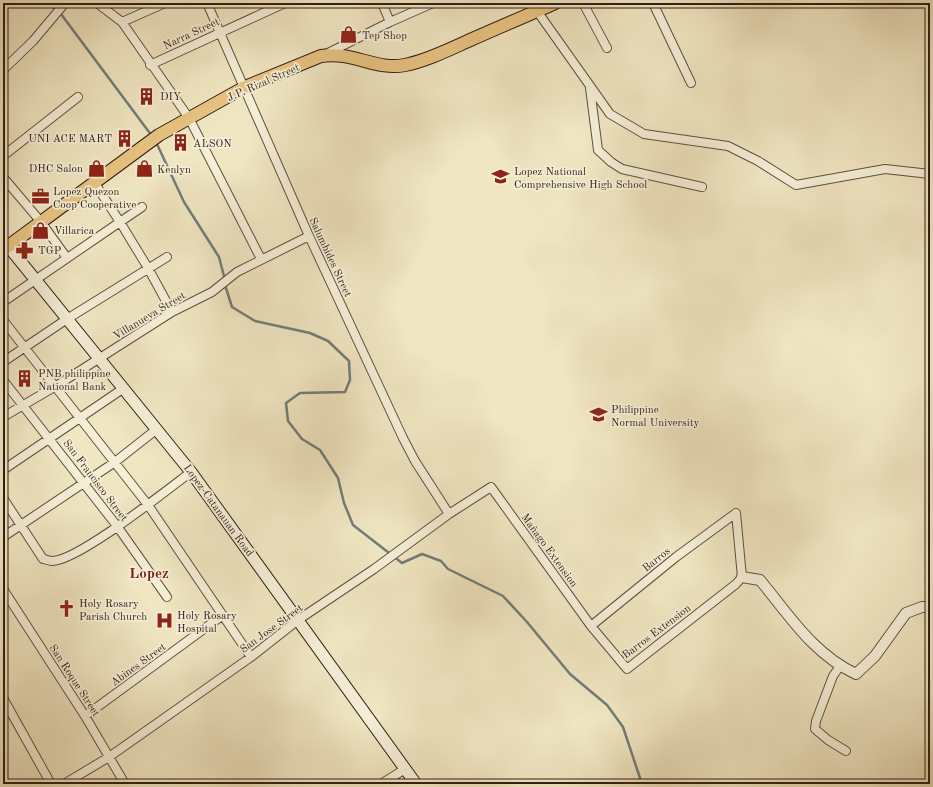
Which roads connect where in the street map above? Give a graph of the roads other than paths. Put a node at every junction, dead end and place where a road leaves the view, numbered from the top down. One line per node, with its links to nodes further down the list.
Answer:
1 (96, 3): 12 (street)
2 (165, 3): 12 (street)
3 (207, 3): 14 (street, Salumbides Street)
4 (286, 3): 14 (street, Narra Street)
5 (382, 3): 13 (street)
6 (433, 3): 13 (street)
7 (555, 3): 11 (main road, J.P. Rizal Street)
8 (582, 3): 15 (street)
9 (653, 3): 19 (street)
10 (63, 5): 18 (street)
11 (537, 11): 16 (main road, J.P. Rizal Street); 20 (street)
12 (122, 22): 17 (street)
13 (390, 22): 16 (street)
14 (220, 32): 17 (street, Narra Street); 21 (street, Salumbides Street)
15 (607, 48)
16 (322, 56): 21 (main road, J.P. Rizal Street)
17 (150, 65): 23 (street)
18 (3, 70)
19 (691, 83)
20 (590, 85): 25 (street); 28 (street)
21 (245, 87): 23 (main road, J.P. Rizal Street); 32 (street, Salumbides Street)
22 (78, 96): 24 (street)
23 (189, 118): 27 (main road, J.P. Rizal Street); 36 (street)
24 (3, 156)
25 (930, 174)
26 (3, 176): 30 (street)
27 (94, 182): 30 (main road, J.P. Rizal Street); 31 (street)
28 (702, 187)
29 (142, 207): 31 (street)
30 (41, 222): 33 (main road, J.P. Rizal Street); 35 (street)
31 (120, 222): 35 (street); 37 (street)
32 (309, 236): 36 (street, Villanueva Street); 61 (street, Salumbides Street)
33 (5, 246): 38 (main road, Lopez-Catanauan Road)
34 (167, 257): 37 (street)
35 (67, 258): 38 (street)
36 (261, 259): 40 (street, Villanueva Street)
37 (148, 268): 40 (street); 41 (street)
38 (34, 279): 39 (street); 41 (main road, Lopez-Catanauan Road)
39 (3, 302)
40 (172, 312): 44 (street, Villanueva Street)
41 (67, 319): 43 (street); 44 (main road, Lopez-Catanauan Road)
42 (3, 320): 43 (street)
43 (24, 347): 45 (street); 47 (street)
44 (100, 358): 47 (street, Villanueva Street); 48 (main road, Lopez-Catanauan Road)
45 (3, 362)
46 (3, 380): 49 (street, San Francisco Street)
47 (56, 386): 49 (street, Villanueva Street); 51 (street)
48 (124, 388): 51 (street); 52 (main road, Lopez-Catanauan Road)
49 (24, 405): 50 (street, Villanueva Street); 53 (street, San Francisco Street)
50 (3, 417)
51 (81, 418): 53 (street); 54 (street)
52 (157, 429): 54 (street); 56 (main road, Lopez-Catanauan Road)
53 (50, 438): 55 (street); 57 (street, San Francisco Street)
54 (115, 462): 57 (street); 60 (street)
55 (3, 470)
56 (192, 472): 60 (street); 71 (main road, Lopez-Catanauan Road)
57 (84, 483): 62 (street); 63 (street, San Francisco Street)
58 (491, 487): 61 (street, San Jose Street); 72 (street, Mañago Extension)
59 (3, 498): 62 (street)
60 (148, 505): 63 (street); 70 (street)
61 (449, 514): 71 (street, San Jose Street)
62 (22, 526): 63 (street); 64 (street)
63 (117, 526): 67 (street, San Francisco Street)
64 (3, 537)
65 (742, 577): 72 (street, Barros Extension); 72 (street, Barros); 74 (street)
66 (3, 589): 68 (street, San Roque Street)
67 (167, 597)
68 (6, 598): 76 (street, San Roque Street)
69 (930, 607): 74 (street)
70 (223, 615): 73 (street); 76 (street, Abines Street)
71 (298, 620): 73 (street, San Jose Street); 79 (main road, Lopez-Catanauan Road)
72 (591, 626)
73 (251, 657): 78 (street, San Jose Street)
74 (840, 666): 77 (street)
75 (3, 698): 80 (street)
76 (85, 716): 78 (street, San Roque Street)
77 (846, 751)
78 (108, 757): 81 (street, San Jose Street); 82 (street, San Roque Street)
79 (405, 769): 83 (street); 84 (main road, Lopez-Catanauan Road)
80 (51, 784)
81 (64, 784)
82 (125, 784)
83 (381, 784)
84 (416, 784)

